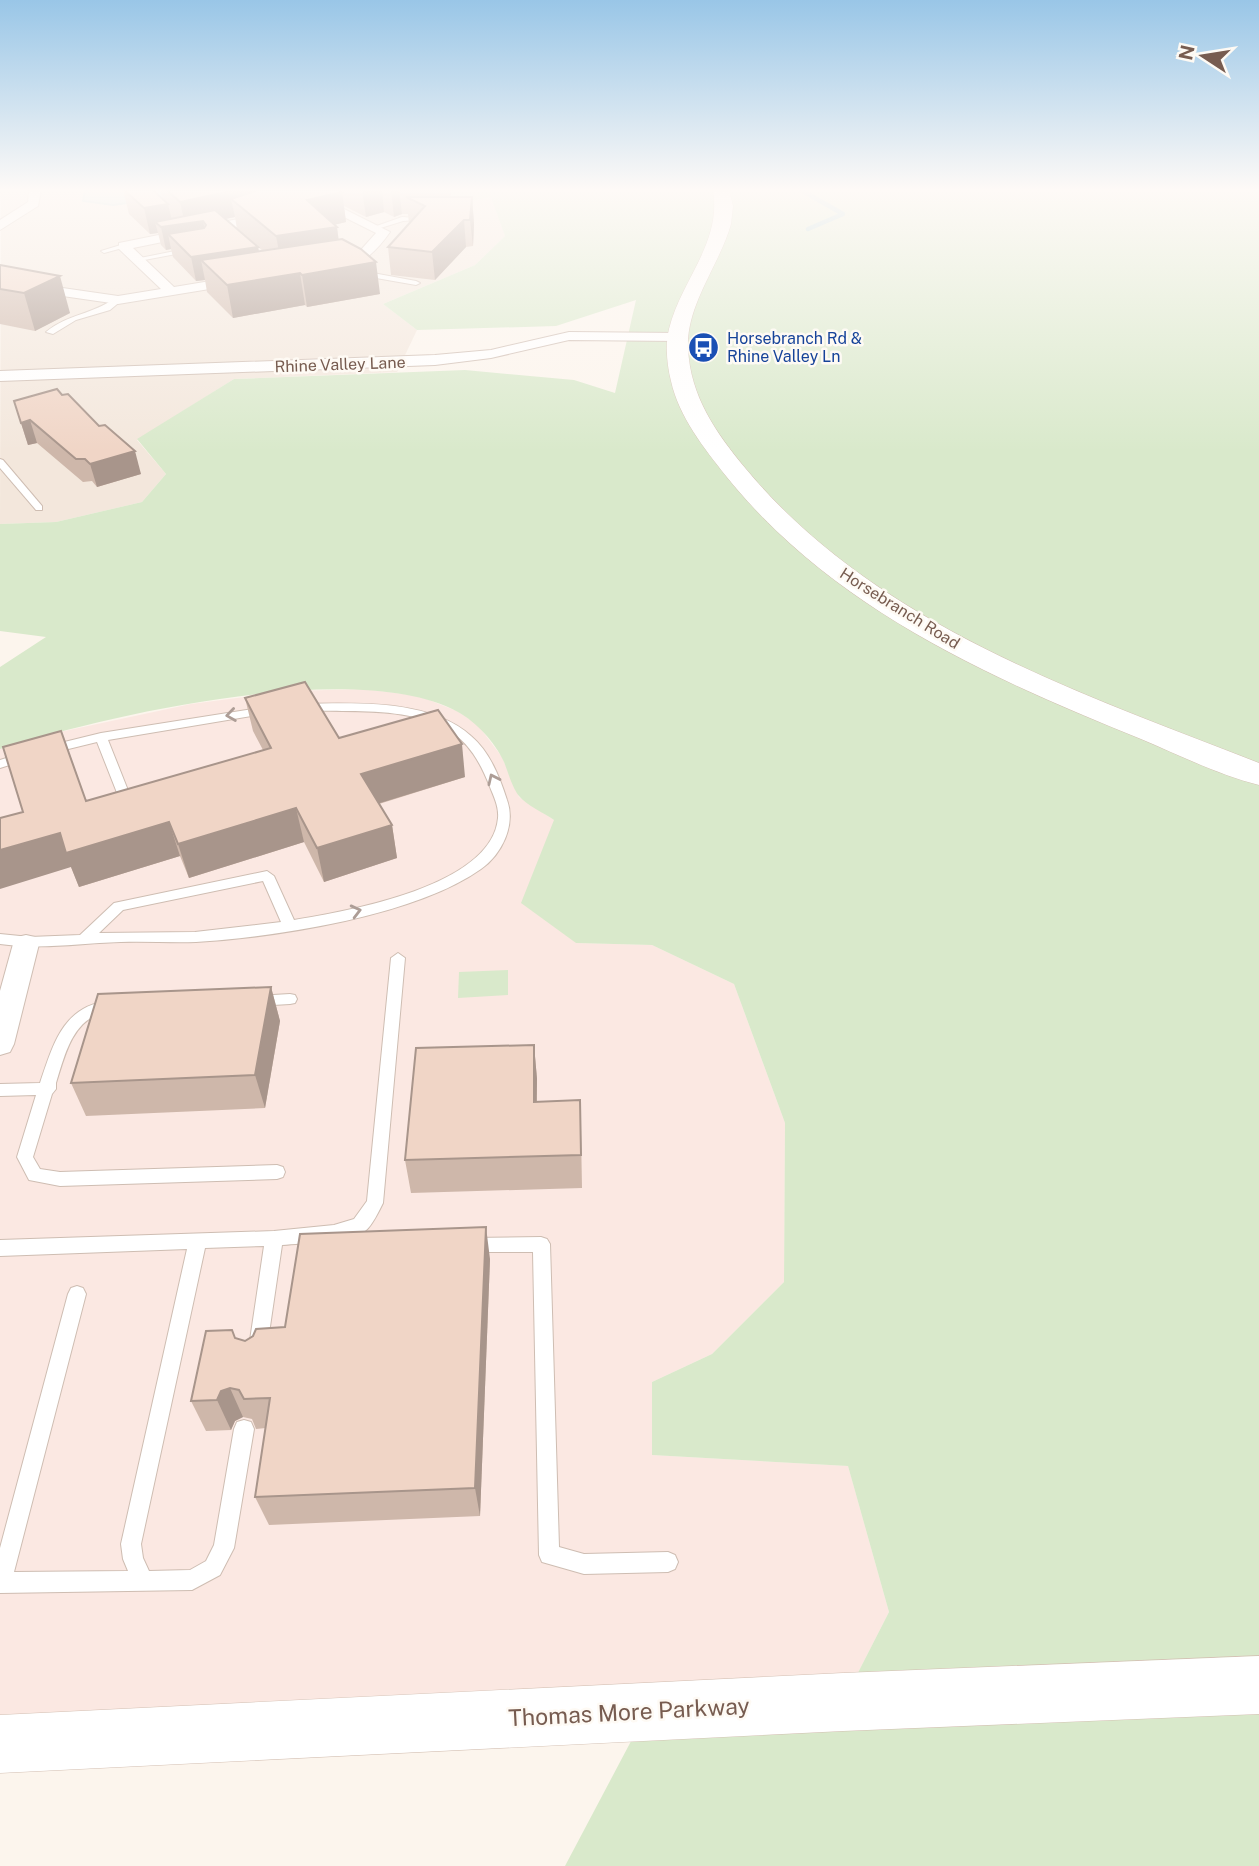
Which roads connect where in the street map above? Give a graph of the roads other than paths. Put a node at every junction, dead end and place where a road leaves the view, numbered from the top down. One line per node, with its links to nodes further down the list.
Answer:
1 (157, 277): 9 (street)
2 (370, 277): 7 (lane)
3 (376, 277): 6 (lane)
4 (700, 277): 12 (street, Horsebranch Road)
5 (255, 278): 9 (street)
6 (415, 283)
7 (377, 284)
8 (0, 288): 10 (street)
9 (171, 292): 10 (street)
10 (118, 300): 11 (lane)
11 (50, 332)
12 (678, 337): 13 (street, Rhine Valley Lane); 18 (street, Horsebranch Road)
13 (0, 376)
14 (0, 462): 15 (lane)
15 (38, 508)
16 (101, 737): 17 (lane); 19 (lane); 20 (lane, one-way to 16)
17 (0, 764)
18 (1259, 775)
19 (132, 816)
20 (289, 924): 21 (lane); 21 (lane)
21 (83, 940): 22 (lane)
22 (13, 941): 27 (street)
23 (398, 958): 31 (lane)
24 (290, 999): 25 (lane)
25 (236, 1001)
26 (130, 1005): 28 (lane)
27 (0, 1044)
28 (48, 1089): 29 (lane); 30 (lane)
29 (0, 1090)
30 (277, 1172)
31 (274, 1238): 32 (lane); 36 (lane)
32 (198, 1240): 34 (lane); 39 (lane)
33 (447, 1246): 38 (lane)
34 (0, 1248)
35 (77, 1294): 40 (lane)
36 (256, 1360)
37 (244, 1429): 39 (lane)
38 (668, 1562)
39 (143, 1581): 40 (lane)
40 (1, 1583)
41 (1259, 1685): 42 (street, Thomas More Parkway)
42 (0, 1744)

